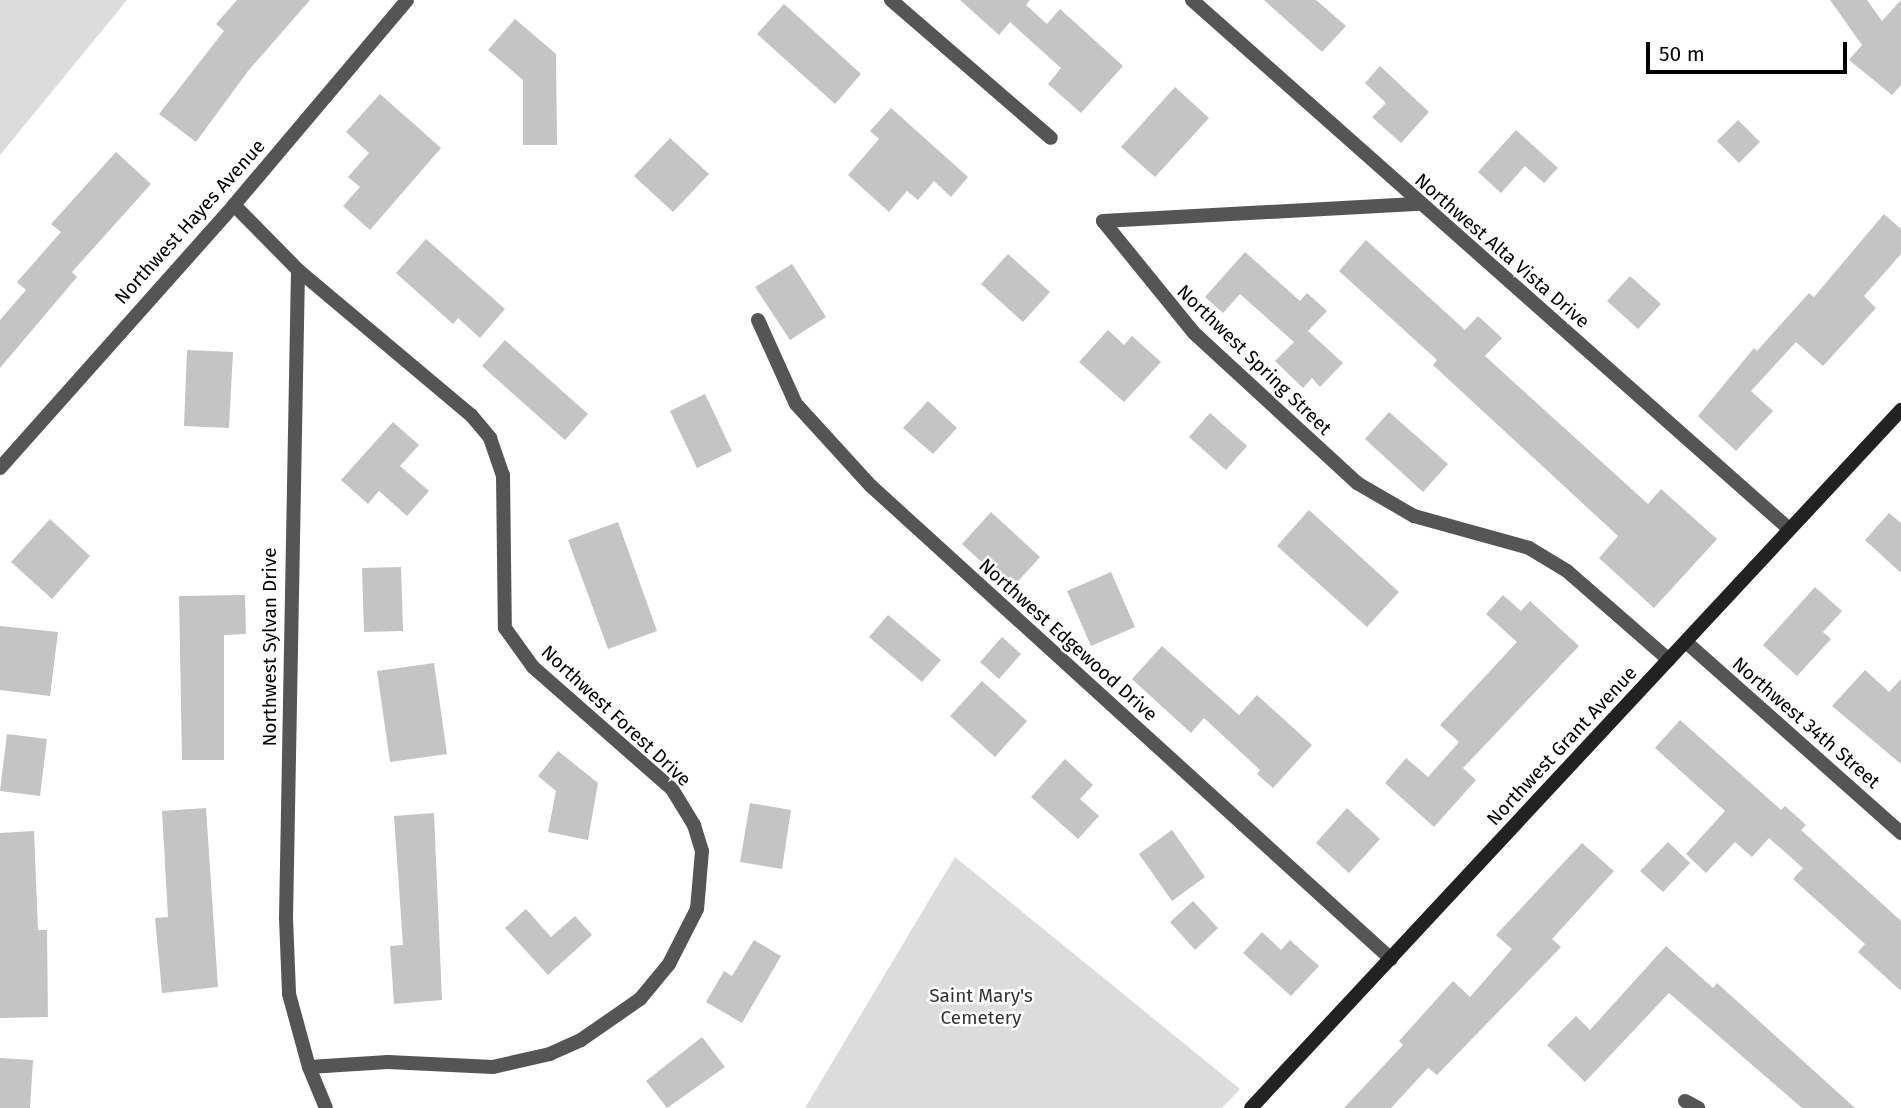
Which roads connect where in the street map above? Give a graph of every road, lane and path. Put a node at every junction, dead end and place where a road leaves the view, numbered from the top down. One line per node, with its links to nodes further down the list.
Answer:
1 (407, 0): 6 (street, Northwest Hayes Avenue)
2 (891, 0): 4 (street)
3 (1192, 0): 5 (street, Northwest Alta Vista Drive)
4 (1051, 138)
5 (1420, 204): 11 (street, Northwest Alta Vista Drive); 13 (street, Northwest Spring Street)
6 (234, 205): 7 (street); 10 (street, Northwest Hayes Avenue)
7 (298, 270): 16 (street, Northwest Sylvan Drive); 16 (street, Northwest Forest Drive)
8 (758, 320): 15 (street, Northwest Edgewood Drive)
9 (1901, 411): 11 (street, Northwest Grant Avenue)
10 (0, 468)
11 (1788, 528): 12 (street, Northwest Grant Avenue)
12 (1686, 642): 13 (street, Northwest Grant Avenue); 14 (street, Northwest 34th Street)
13 (1669, 660): 15 (street, Northwest Grant Avenue)
14 (1901, 833)
15 (1391, 959): 19 (street, Northwest Grant Avenue)
16 (309, 1067): 18 (street, Northwest Sylvan Drive)
17 (1685, 1101): 20 (street)
18 (326, 1108)
19 (1251, 1108)
20 (1698, 1108)

